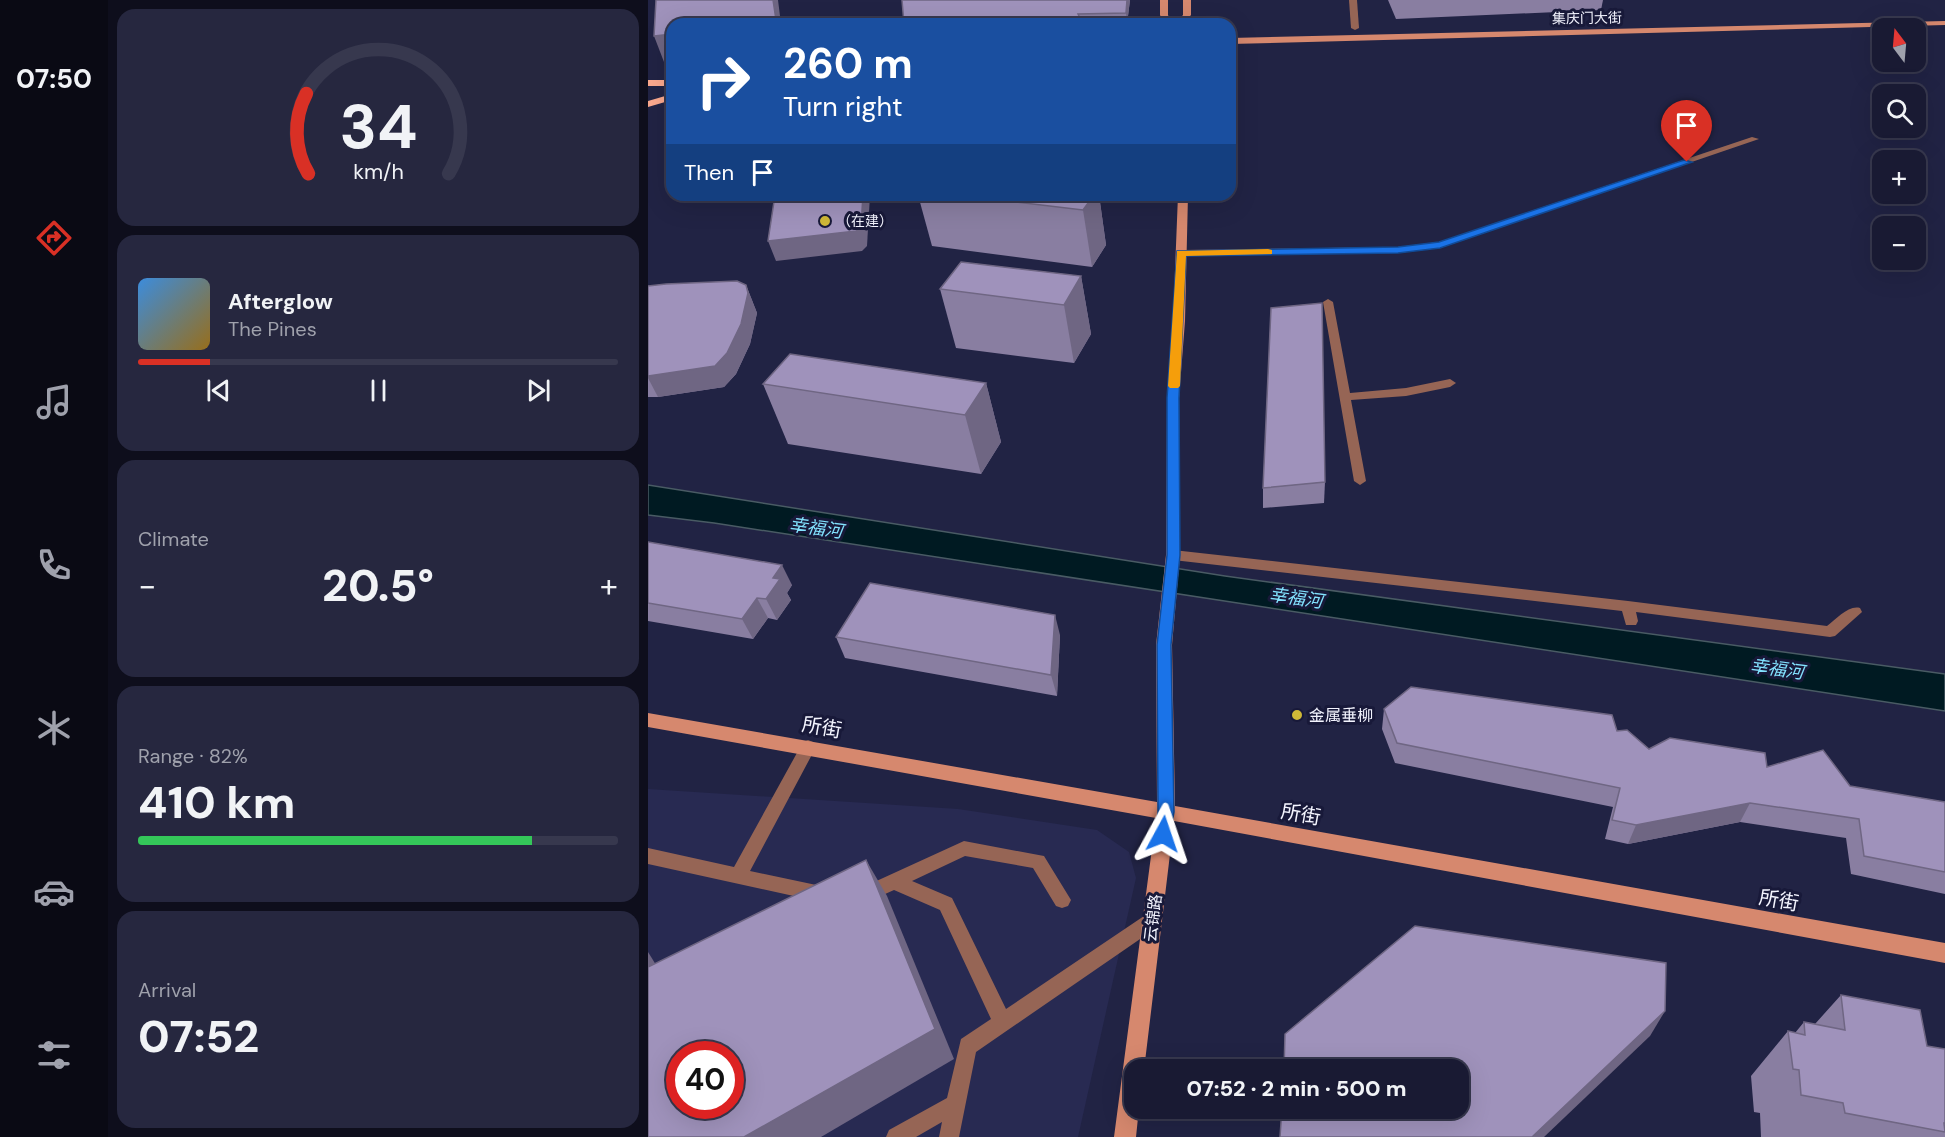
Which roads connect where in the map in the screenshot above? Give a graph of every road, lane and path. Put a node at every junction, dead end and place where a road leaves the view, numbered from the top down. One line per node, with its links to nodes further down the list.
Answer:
1 (1164, 0): 4 (street)
2 (1187, 0): 5 (street)
3 (1353, 0): 9 (lane)
4 (1165, 18)
5 (1184, 18)
6 (1945, 23): 10 (street, 集庆门大街)
7 (1367, 27): 9 (street)
8 (1344, 28): 9 (street)
9 (1355, 28)
10 (1236, 41)
11 (648, 83): 12 (main road)
12 (666, 83)
13 (666, 98): 14 (main road)
14 (648, 104)
15 (1755, 139): 17 (lane)
16 (1182, 201): 17 (street, 云锦路)
17 (1181, 254): 22 (street, 云锦路)
18 (1328, 302): 20 (lane)
19 (1450, 382): 20 (lane)
20 (1345, 397): 21 (lane)
21 (1360, 481)
22 (1173, 555): 23 (lane); 28 (street, 云锦路)
23 (1628, 606): 24 (lane); 25 (lane)
24 (1855, 612)
25 (1631, 621)
26 (648, 720): 27 (street, 所街)
27 (808, 747): 28 (street, 所街); 30 (lane)
28 (1166, 812): 33 (street, 云锦路); 34 (street, 所街)
29 (648, 856): 30 (lane)
30 (738, 876): 31 (lane)
31 (893, 881): 32 (lane); 35 (lane)
32 (1062, 900)
33 (1153, 920): 35 (lane); 39 (street, 云锦路)
34 (1945, 953)
35 (1002, 1022): 36 (lane)
36 (956, 1104): 37 (lane); 38 (lane)
37 (896, 1137)
38 (949, 1137)
39 (1125, 1137)

